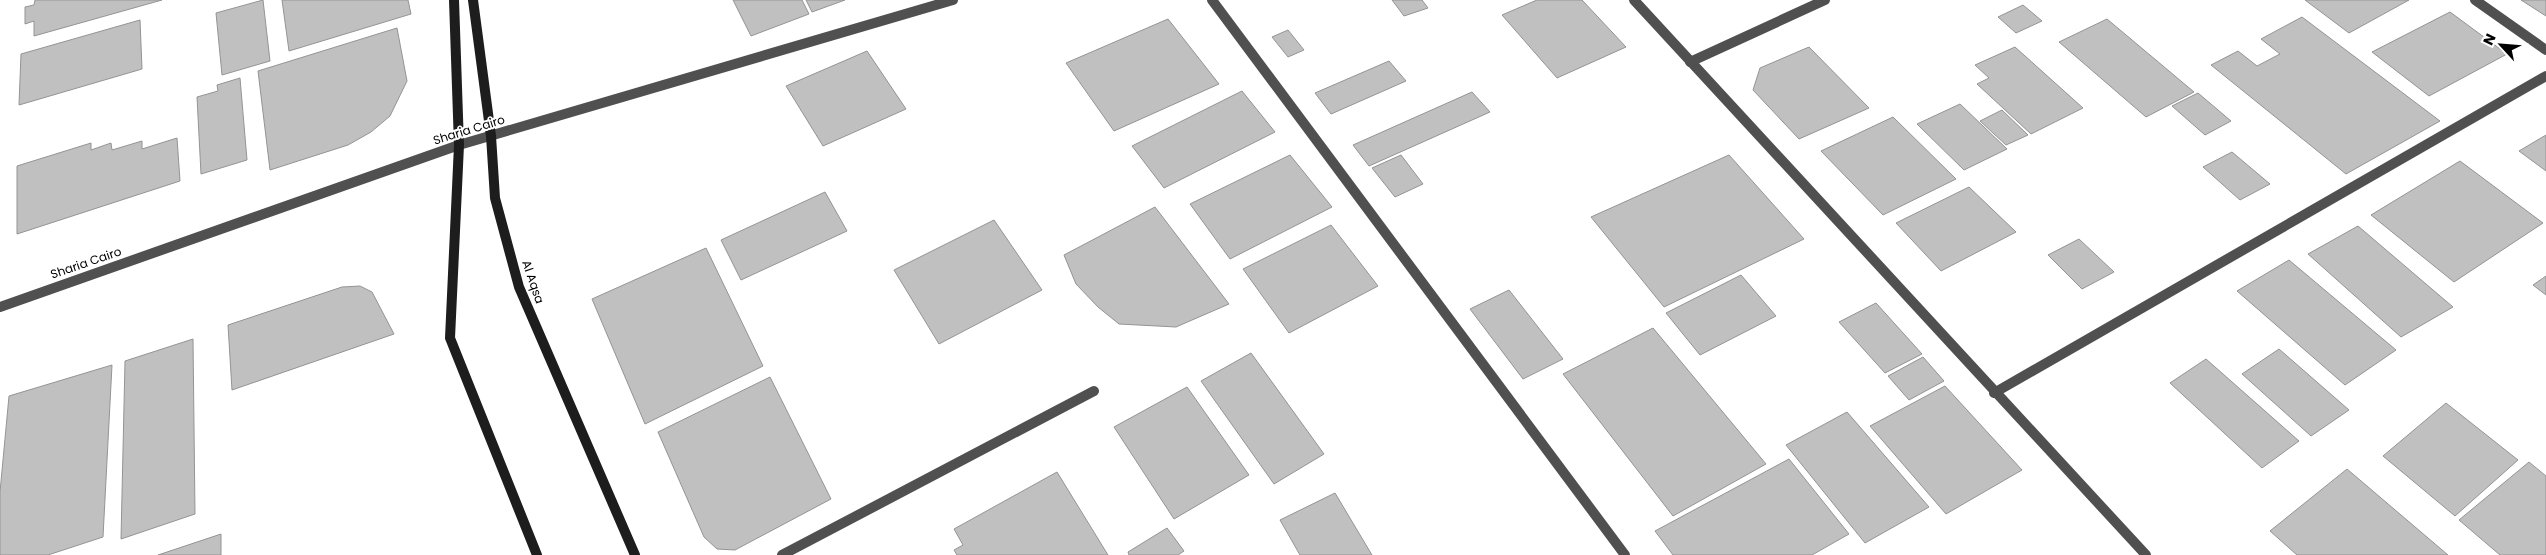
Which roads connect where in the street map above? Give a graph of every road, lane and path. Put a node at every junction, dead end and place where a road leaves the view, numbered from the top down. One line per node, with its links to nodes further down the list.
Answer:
1 (454, 0): 12 (main road)
2 (473, 0): 11 (main road, Al Aqsa)
3 (952, 0): 11 (street, Sharia Cairo)
4 (1212, 0): 19 (street)
5 (1634, 0): 9 (street)
6 (1825, 0): 9 (street)
7 (2474, 0): 8 (street)
8 (2546, 50)
9 (1690, 62): 15 (street)
10 (2546, 76): 15 (street)
11 (491, 136): 12 (street, Sharia Cairo); 17 (main road, Al Aqsa)
12 (459, 145): 13 (street, Sharia Cairo); 16 (main road)
13 (0, 307)
14 (1094, 391): 18 (street)
15 (1994, 392): 20 (street)
16 (536, 555)
17 (635, 555)
18 (782, 555)
19 (1625, 555)
20 (2146, 555)

